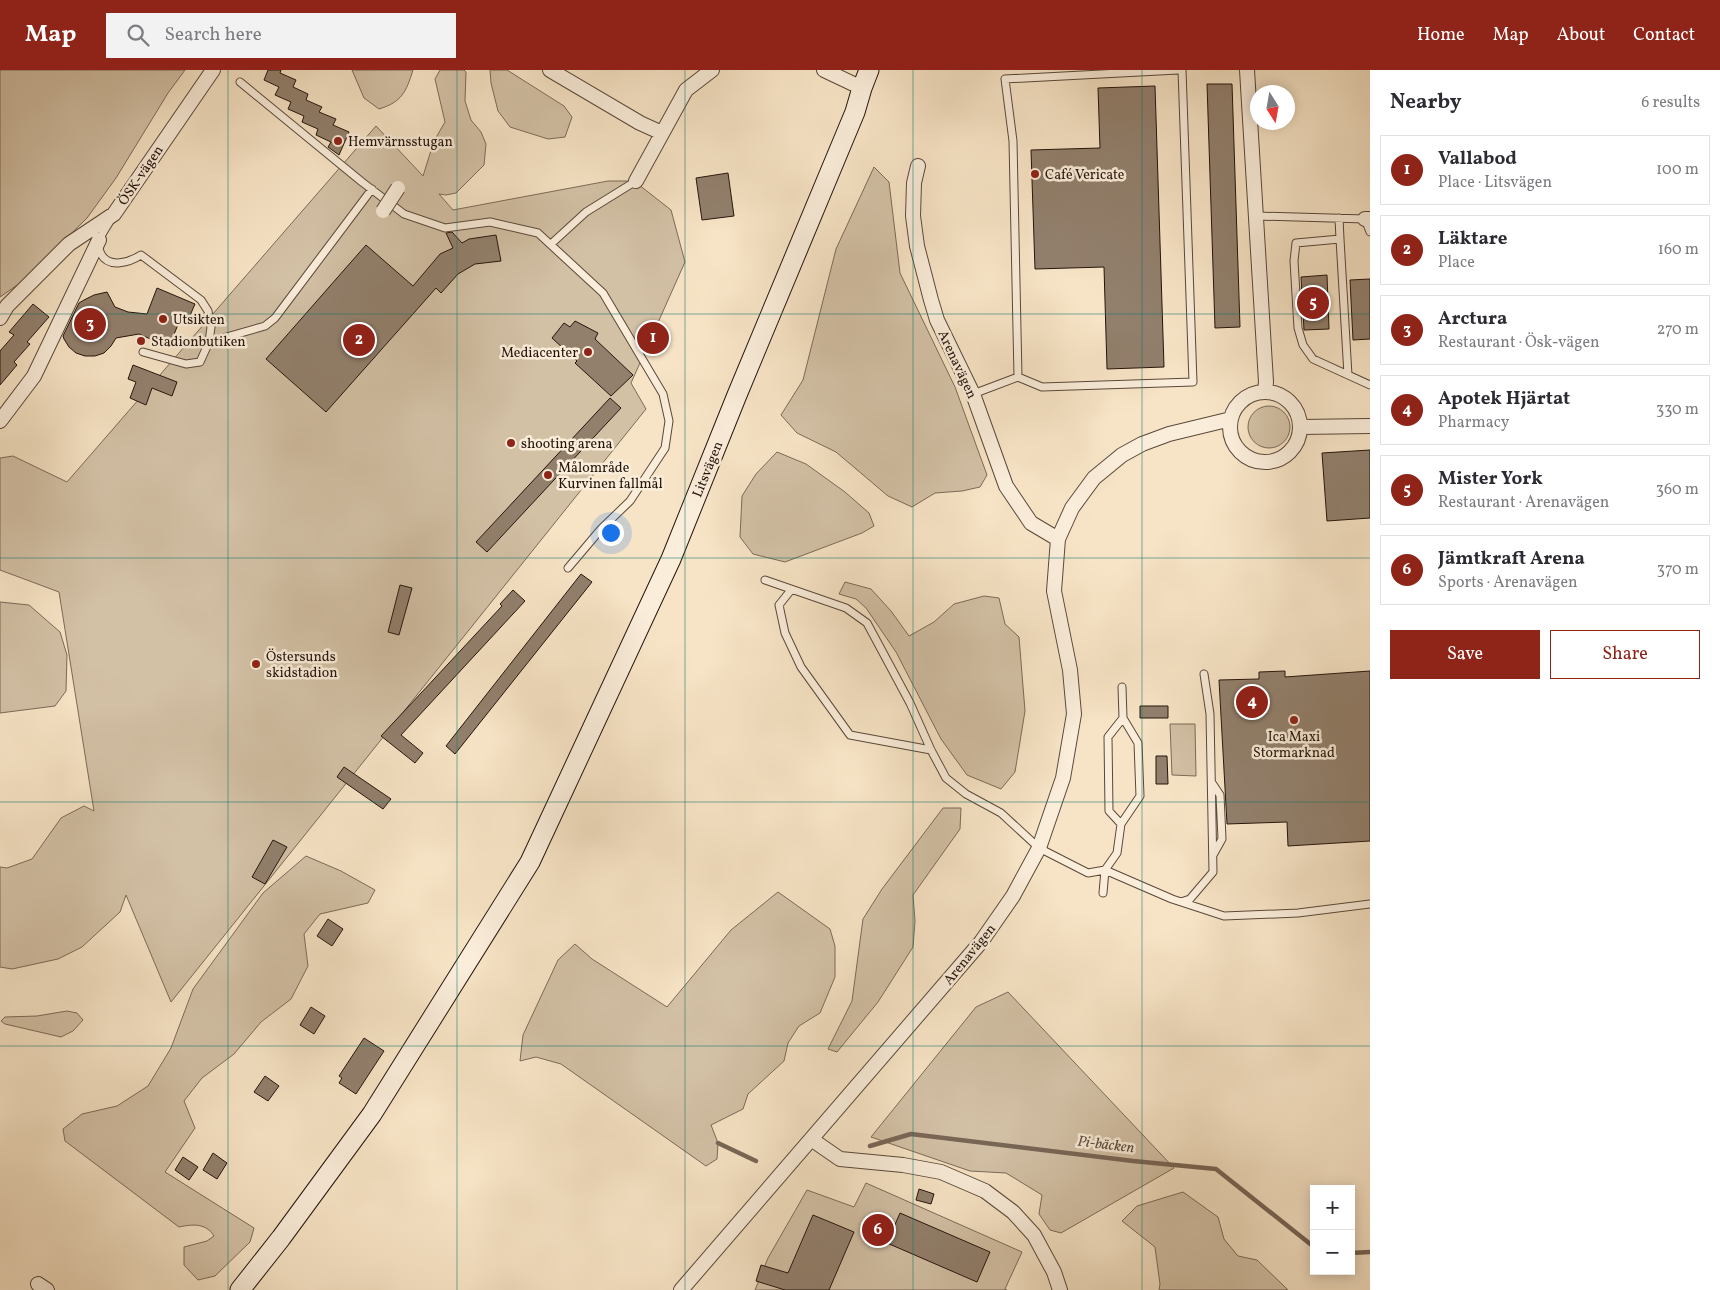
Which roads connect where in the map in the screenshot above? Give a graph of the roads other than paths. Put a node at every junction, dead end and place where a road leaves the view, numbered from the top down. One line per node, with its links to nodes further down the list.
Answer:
1 (212, 70): 16 (street, ÖSK-vägen)
2 (550, 70): 10 (street)
3 (712, 70): 10 (street)
4 (824, 70): 9 (street)
5 (869, 70): 9 (main road, Litsvägen)
6 (1180, 70): 27 (lane); 27 (lane)
7 (1247, 70): 17 (street)
8 (240, 82): 14 (lane)
9 (862, 88): 50 (main road, Litsvägen)
10 (662, 133): 12 (street)
11 (918, 166): 30 (street, Arenavägen)
12 (636, 181): 22 (lane)
13 (398, 188): 15 (street, bridge)
14 (372, 190): 22 (lane); 24 (lane)
15 (383, 211)
16 (114, 214): 21 (lane); 23 (street, ÖSK-vägen)
17 (1256, 216): 18 (lane); 29 (street)
18 (1339, 218): 19 (lane); 20 (lane)
19 (1368, 223)
20 (1340, 239): 26 (lane); 26 (lane)
21 (99, 240): 24 (lane); 32 (street)
22 (551, 244): 36 (lane)
23 (2, 311)
24 (210, 342): 25 (lane)
25 (143, 352)
26 (1348, 375): 28 (lane)
27 (1018, 377): 30 (lane)
28 (1370, 384)
29 (1265, 391): 31 (street); 34 (street)
30 (973, 394): 35 (street, Arenavägen)
31 (1231, 419): 34 (street); 35 (street, Arenavägen)
32 (0, 421)
33 (1370, 426): 34 (street)
34 (1301, 428)
35 (1058, 539): 44 (street, Arenavägen)
36 (568, 568)
37 (764, 580): 38 (lane)
38 (791, 590): 42 (lane); 42 (lane)
39 (1204, 674): 47 (lane)
40 (1122, 687): 41 (lane)
41 (1123, 718): 43 (lane); 43 (lane)
42 (931, 750): 44 (lane)
43 (1121, 824): 45 (lane)
44 (1039, 848): 45 (lane); 49 (street, Arenavägen)
45 (1105, 870): 46 (lane); 47 (lane)
46 (1104, 893)
47 (1180, 902): 48 (lane)
48 (1370, 904)
49 (811, 1139): 51 (street, Arenavägen); 52 (street)
50 (240, 1290)
51 (681, 1290)
52 (1060, 1290)

